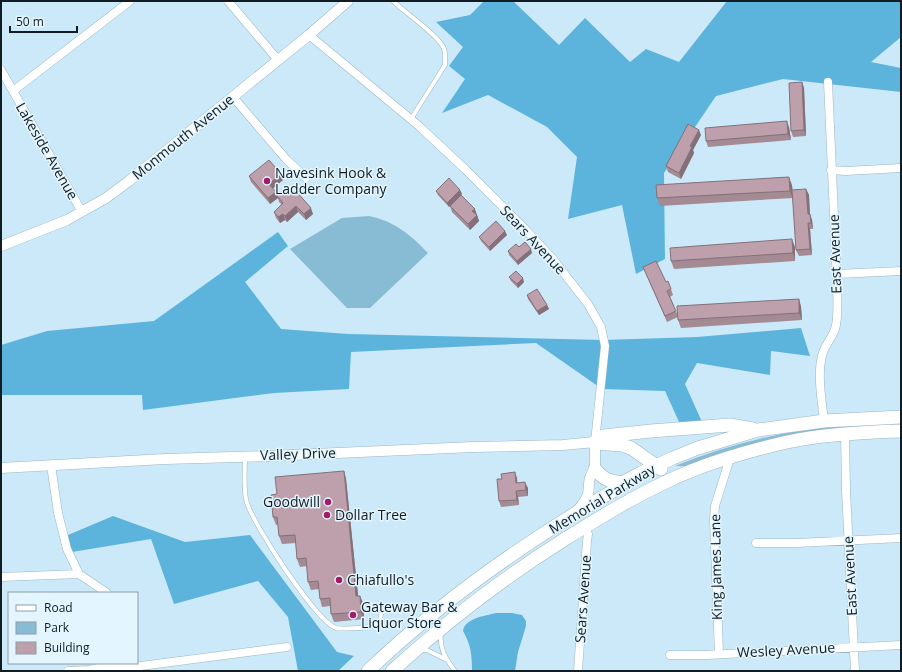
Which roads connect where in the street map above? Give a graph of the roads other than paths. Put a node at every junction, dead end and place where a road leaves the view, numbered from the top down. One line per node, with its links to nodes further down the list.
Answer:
1 (130, 1): 9 (street)
2 (228, 1): 6 (street)
3 (348, 1): 5 (street, Monmouth Avenue)
4 (393, 1): 11 (lane)
5 (309, 35): 6 (street, Monmouth Avenue); 11 (street, Sears Avenue)
6 (278, 60): 10 (street, Monmouth Avenue)
7 (1, 70): 9 (street, Lakeside Avenue)
8 (828, 82): 13 (street, East Avenue)
9 (13, 91): 15 (street, Lakeside Avenue)
10 (233, 96): 14 (street); 15 (street, Monmouth Avenue)
11 (411, 119): 24 (street, Sears Avenue)
12 (901, 168): 13 (street)
13 (832, 170): 18 (street, East Avenue)
14 (306, 178)
15 (82, 212): 16 (street, Monmouth Avenue)
16 (1, 246)
17 (901, 271): 18 (street)
18 (837, 274): 20 (street, East Avenue)
19 (901, 417): 20 (highway, Memorial Parkway)
20 (824, 422): 21 (highway, Memorial Parkway)
21 (758, 430): 24 (highway); 28 (highway, Memorial Parkway)
22 (901, 431): 23 (highway, Memorial Parkway)
23 (845, 434): 26 (highway, Memorial Parkway); 36 (street, East Avenue)
24 (595, 442): 25 (street, Valley Drive); 28 (highway); 30 (street, Sears Avenue)
25 (245, 457): 27 (street, Valley Drive); 41 (lane)
26 (730, 458): 31 (highway, Memorial Parkway); 47 (street, King James Lane)
27 (51, 465): 29 (street, Valley Drive); 38 (street)
28 (656, 466): 31 (highway); 32 (highway, Memorial Parkway)
29 (1, 468)
30 (595, 469): 32 (highway); 33 (street, Sears Avenue)
31 (677, 477): 34 (highway, Memorial Parkway)
32 (622, 484): 33 (highway, Memorial Parkway)
33 (575, 513): 52 (highway, Memorial Parkway)
34 (584, 527): 42 (highway, Memorial Parkway); 55 (street, Sears Avenue)
35 (901, 538): 36 (street)
36 (848, 540): 37 (street); 44 (street, East Avenue)
37 (756, 543)
38 (79, 574): 39 (street); 40 (street)
39 (1, 577)
40 (106, 592)
41 (381, 614)
42 (443, 627): 46 (highway, Memorial Parkway); 49 (lane)
43 (901, 645): 44 (street, Wesley Avenue)
44 (854, 646): 47 (street, Wesley Avenue); 56 (street, East Avenue)
45 (288, 647): 50 (street)
46 (415, 650): 49 (lane); 53 (highway, Memorial Parkway)
47 (719, 654): 48 (street, Wesley Avenue)
48 (670, 655)
49 (447, 661): 54 (lane)
50 (116, 668): 51 (street)
51 (68, 671)
52 (368, 671)
53 (392, 671)
54 (455, 671)
55 (578, 671)
56 (855, 671)

